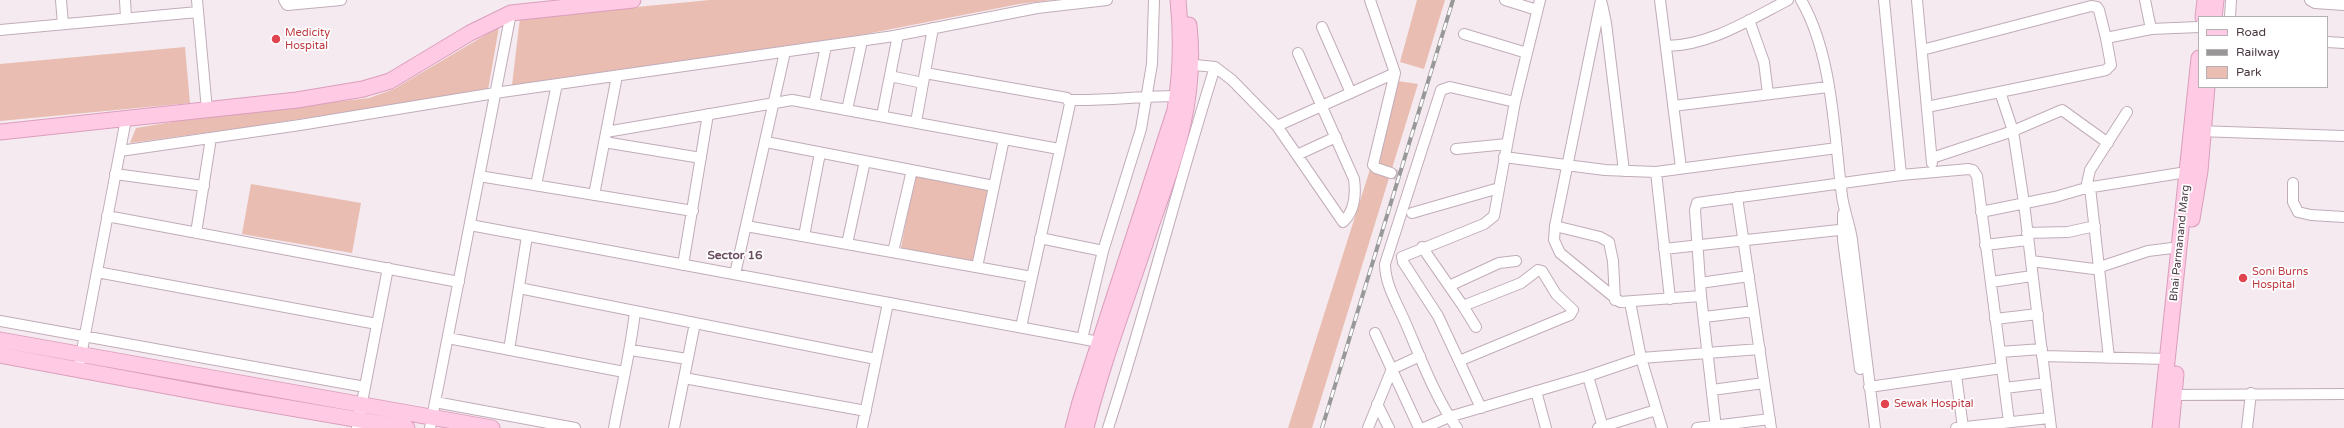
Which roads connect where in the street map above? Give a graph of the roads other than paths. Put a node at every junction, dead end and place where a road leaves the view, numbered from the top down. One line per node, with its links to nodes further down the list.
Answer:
1 (61, 0): 33 (street)
2 (125, 0): 31 (street)
3 (197, 0): 26 (street)
4 (284, 0): 5 (street)
5 (342, 0)
6 (633, 0): 27 (street)
7 (1107, 0): 36 (street)
8 (1154, 0): 66 (street)
9 (1178, 0): 51 (street)
10 (1187, 0): 51 (street)
11 (1370, 0): 54 (street)
12 (1505, 0): 24 (street)
13 (1660, 0): 46 (street)
14 (1788, 0): 32 (street)
15 (1801, 0): 59 (street)
16 (1884, 0): 113 (street)
17 (1917, 0): 47 (street)
18 (2145, 0): 37 (street)
19 (2205, 0): 28 (street)
20 (2216, 0): 29 (street)
21 (2231, 0): 30 (street)
22 (2310, 0): 25 (street)
23 (1601, 1): 104 (street); 107 (street)
24 (1538, 5): 50 (street)
25 (2344, 5)
26 (198, 12): 31 (street); 75 (street)
27 (511, 13): 63 (street); 75 (street)
28 (2203, 16)
29 (2214, 16)
30 (2230, 16)
31 (126, 18): 33 (street)
32 (1749, 20): 46 (street); 65 (street)
33 (63, 24): 38 (street)
34 (1322, 27): 64 (street)
35 (2198, 27): 37 (street)
36 (933, 28): 40 (street); 53 (street)
37 (2151, 29): 41 (street)
38 (0, 30)
39 (1464, 34): 50 (street)
40 (898, 35): 42 (street); 56 (street)
41 (2106, 38): 47 (street); 62 (street)
42 (862, 41): 45 (street); 76 (street)
43 (2328, 42): 44 (street)
44 (2344, 43)
45 (826, 46): 48 (street); 71 (street)
46 (1666, 46): 73 (street)
47 (1922, 50): 74 (street)
48 (785, 52): 55 (street); 70 (street)
49 (1298, 53): 72 (street)
50 (1527, 53): 69 (street)
51 (1186, 64): 52 (street); 67 (street); 118 (street)
52 (1215, 67): 82 (street); 118 (street)
53 (925, 73): 57 (street); 68 (street)
54 (1395, 73): 64 (street); 111 (street)
55 (617, 76): 58 (street); 87 (street)
56 (890, 76): 57 (street); 79 (street)
57 (923, 83): 81 (street)
58 (557, 84): 63 (street); 117 (street)
59 (1828, 87): 65 (street); 94 (street)
60 (2198, 88): 84 (street, Bhai Parmanand Marg)
61 (2207, 88): 84 (street, Bhai Parmanand Marg)
62 (2000, 92): 74 (street); 83 (street)
63 (495, 93): 89 (street); 114 (street)
64 (1350, 93): 72 (street)
65 (1768, 94): 73 (street)
66 (1146, 96): 67 (street); 68 (street); 148 (street)
67 (1177, 96): 187 (street)
68 (1069, 100): 95 (street)
69 (1515, 102): 93 (street); 195 (street)
70 (775, 103): 71 (street); 78 (street); 91 (street)
71 (814, 104): 76 (street)
72 (1322, 106): 82 (street); 88 (street)
73 (1673, 106): 105 (street)
74 (1927, 107): 102 (street)
75 (207, 110): 80 (street)
76 (848, 110): 79 (street)
77 (2127, 112): 92 (street)
78 (708, 114): 87 (street); 101 (street)
79 (882, 116): 81 (street)
80 (126, 119): 85 (street); 97 (street)
81 (916, 122): 90 (street)
82 (1277, 126): 99 (street)
83 (2013, 131): 92 (street); 102 (street); 125 (street)
84 (2197, 131): 86 (street); 108 (street, Bhai Parmanand Marg)
85 (0, 132)
86 (2344, 136)
87 (605, 137): 101 (street); 123 (street)
88 (1336, 137): 99 (street); 99 (street)
89 (212, 138): 97 (street); 119 (street)
90 (1004, 139): 95 (street); 120 (street)
91 (766, 142): 98 (street); 132 (street)
92 (2108, 142): 121 (street)
93 (1507, 144): 96 (street); 100 (street)
94 (1837, 148): 105 (street); 116 (street)
95 (1059, 149): 140 (street)
96 (1456, 149)
97 (120, 151): 112 (street)
98 (820, 153): 103 (street); 138 (street)
99 (1297, 155)
100 (1504, 157): 104 (street); 122 (street)
101 (701, 158): 126 (street)
102 (1932, 158): 110 (street)
103 (865, 161): 106 (street); 142 (street)
104 (1568, 166): 107 (street); 133 (street)
105 (1681, 168): 109 (street)
106 (912, 170): 120 (street); 149 (street)
107 (1624, 171): 109 (street)
108 (2193, 171): 121 (street); 146 (street, Bhai Parmanand Marg); 219 (street, Bhai Parmanand Marg)
109 (1656, 172): 147 (street)
110 (1932, 172): 113 (street); 127 (street)
111 (1391, 173)
112 (115, 174): 119 (street); 129 (street)
113 (1901, 175): 116 (street)
114 (479, 176): 117 (street); 131 (street)
115 (2293, 182): 130 (street)
116 (1841, 184): 124 (street); 135 (street)
117 (536, 185): 123 (street)
118 (1172, 185): 241 (street); 242 (street)
119 (204, 186): 136 (street)
120 (994, 186): 153 (street)
121 (2088, 187): 125 (street); 134 (street)
122 (1499, 188): 128 (street); 145 (street)
123 (594, 195): 126 (street)
124 (1738, 197): 141 (street); 144 (street)
125 (2024, 203): 127 (street); 139 (street)
126 (693, 211): 152 (street)
127 (1981, 212): 143 (street)
128 (1412, 213)
129 (108, 216): 136 (street); 156 (street)
130 (2344, 217)
131 (470, 225): 137 (street); 161 (street)
132 (746, 226): 138 (street); 157 (street)
133 (1555, 226): 168 (street); 168 (street)
134 (2095, 226): 139 (street); 155 (street)
135 (1846, 229): 141 (street); 203 (street)
136 (196, 233): 154 (street)
137 (527, 236): 152 (street); 165 (street)
138 (804, 236): 142 (street)
139 (2028, 236): 143 (street); 151 (street)
140 (1040, 238): 148 (street); 160 (street)
141 (1743, 239): 144 (street); 158 (street)
142 (847, 244): 149 (street)
143 (1985, 244): 162 (street)
144 (1698, 245): 147 (street); 163 (street)
145 (1422, 247): 164 (street); 201 (street)
146 (2180, 247): 155 (street); 200 (street, Bhai Parmanand Marg)
147 (1664, 249): 167 (street)
148 (1103, 251): 185 (street)
149 (893, 252): 153 (street)
150 (1516, 261): 164 (street)
151 (2030, 261): 155 (street); 159 (street)
152 (683, 265): 157 (street)
153 (977, 267): 160 (street)
154 (388, 268): 161 (street); 179 (street)
155 (2101, 268): 197 (street)
156 (97, 272): 179 (street); 183 (street)
157 (735, 274): 170 (street)
158 (1749, 276): 163 (street); 173 (street)
159 (2032, 276): 162 (street); 174 (street)
160 (1032, 277): 180 (street)
161 (459, 282): 184 (street)
162 (1991, 282): 176 (street)
163 (1700, 283): 166 (street)
164 (1449, 286): 171 (street)
165 (519, 288): 172 (street); 189 (street)
166 (1702, 296): 167 (street); 175 (street)
167 (1670, 299): 169 (street)
168 (1615, 300): 169 (street)
169 (1630, 302): 196 (street)
170 (888, 303): 180 (street); 199 (street)
171 (1463, 306): 181 (street); 201 (street)
172 (635, 311): 178 (street); 190 (street)
173 (1754, 311): 175 (street); 188 (street)
174 (2038, 314): 176 (street); 193 (street)
175 (1704, 317): 191 (street)
176 (1996, 319): 192 (street)
177 (0, 321): 183 (street)
178 (695, 323): 198 (street); 199 (street)
179 (377, 324): 212 (street)
180 (1021, 328): 185 (street)
181 (1476, 328)
182 (1375, 333): 205 (street)
183 (85, 336): 202 (street); 212 (street)
184 (448, 338): 189 (street); 220 (street)
185 (1082, 339): 187 (street)
186 (0, 340): 202 (street)
187 (1099, 342): 240 (street)
188 (1760, 349): 191 (street); 210 (street)
189 (509, 350): 206 (street)
190 (631, 350): 198 (street); 206 (street)
191 (1708, 352): 196 (street); 215 (street)
192 (2000, 352): 193 (street); 204 (street)
193 (2042, 353): 197 (street); 211 (street)
194 (0, 355): 202 (street)
195 (1420, 356): 205 (street); 226 (street)
196 (1641, 358): 208 (street); 224 (street)
197 (2109, 358): 200 (street)
198 (687, 359): 209 (street)
199 (876, 359): 225 (street)
200 (2168, 359): 219 (street, Bhai Parmanand Marg)
201 (1459, 361): 223 (street)
202 (80, 362): 222 (street); 231 (street)
203 (1864, 368): 213 (street); 251 (street)
204 (2002, 368): 207 (street); 214 (street)
205 (1392, 370): 221 (street); 245 (street)
206 (624, 372): 237 (street)
207 (1956, 375): 213 (street); 253 (street)
208 (1588, 376): 216 (street); 232 (street)
209 (684, 378): 225 (street); 238 (street)
210 (1764, 383): 215 (street); 229 (street)
211 (2046, 383): 214 (street); 230 (street)
212 (365, 387): 222 (street)
213 (1870, 387): 252 (street)
214 (2005, 388): 227 (street)
215 (1712, 390): 233 (street)
216 (1536, 391): 223 (street); 248 (street)
217 (2251, 394): 218 (street); 219 (street); 256 (street)
218 (2344, 394)
219 (2169, 395): 254 (street, Bhai Parmanand Marg); 255 (street, Bhai Parmanand Marg)
220 (435, 402): 228 (street); 236 (street)
221 (1377, 404): 243 (street); 244 (street)
222 (362, 405): 228 (street); 231 (street)
223 (1481, 408): 226 (street)
224 (1656, 410): 232 (street); 249 (street)
225 (866, 412): 239 (street)
226 (1449, 417): 246 (street); 247 (street)
227 (2010, 422): 230 (street); 253 (street)
228 (431, 423): 235 (street)
229 (1770, 423): 233 (street)
230 (2050, 423)
231 (358, 424): 234 (street)
232 (1601, 427)
233 (1716, 427): 250 (street)
234 (407, 428)
235 (492, 428)
236 (575, 428)
237 (614, 428)
238 (674, 428)
239 (862, 428)
240 (1073, 428)
241 (1086, 428)
242 (1108, 428)
243 (1368, 428)
244 (1389, 428)
245 (1419, 428)
246 (1424, 428)
247 (1457, 428)
248 (1546, 428)
249 (1662, 428)
250 (1697, 428)
251 (1868, 428)
252 (1875, 428)
253 (1961, 428)
254 (2160, 428)
255 (2171, 428)
256 (2247, 428)

